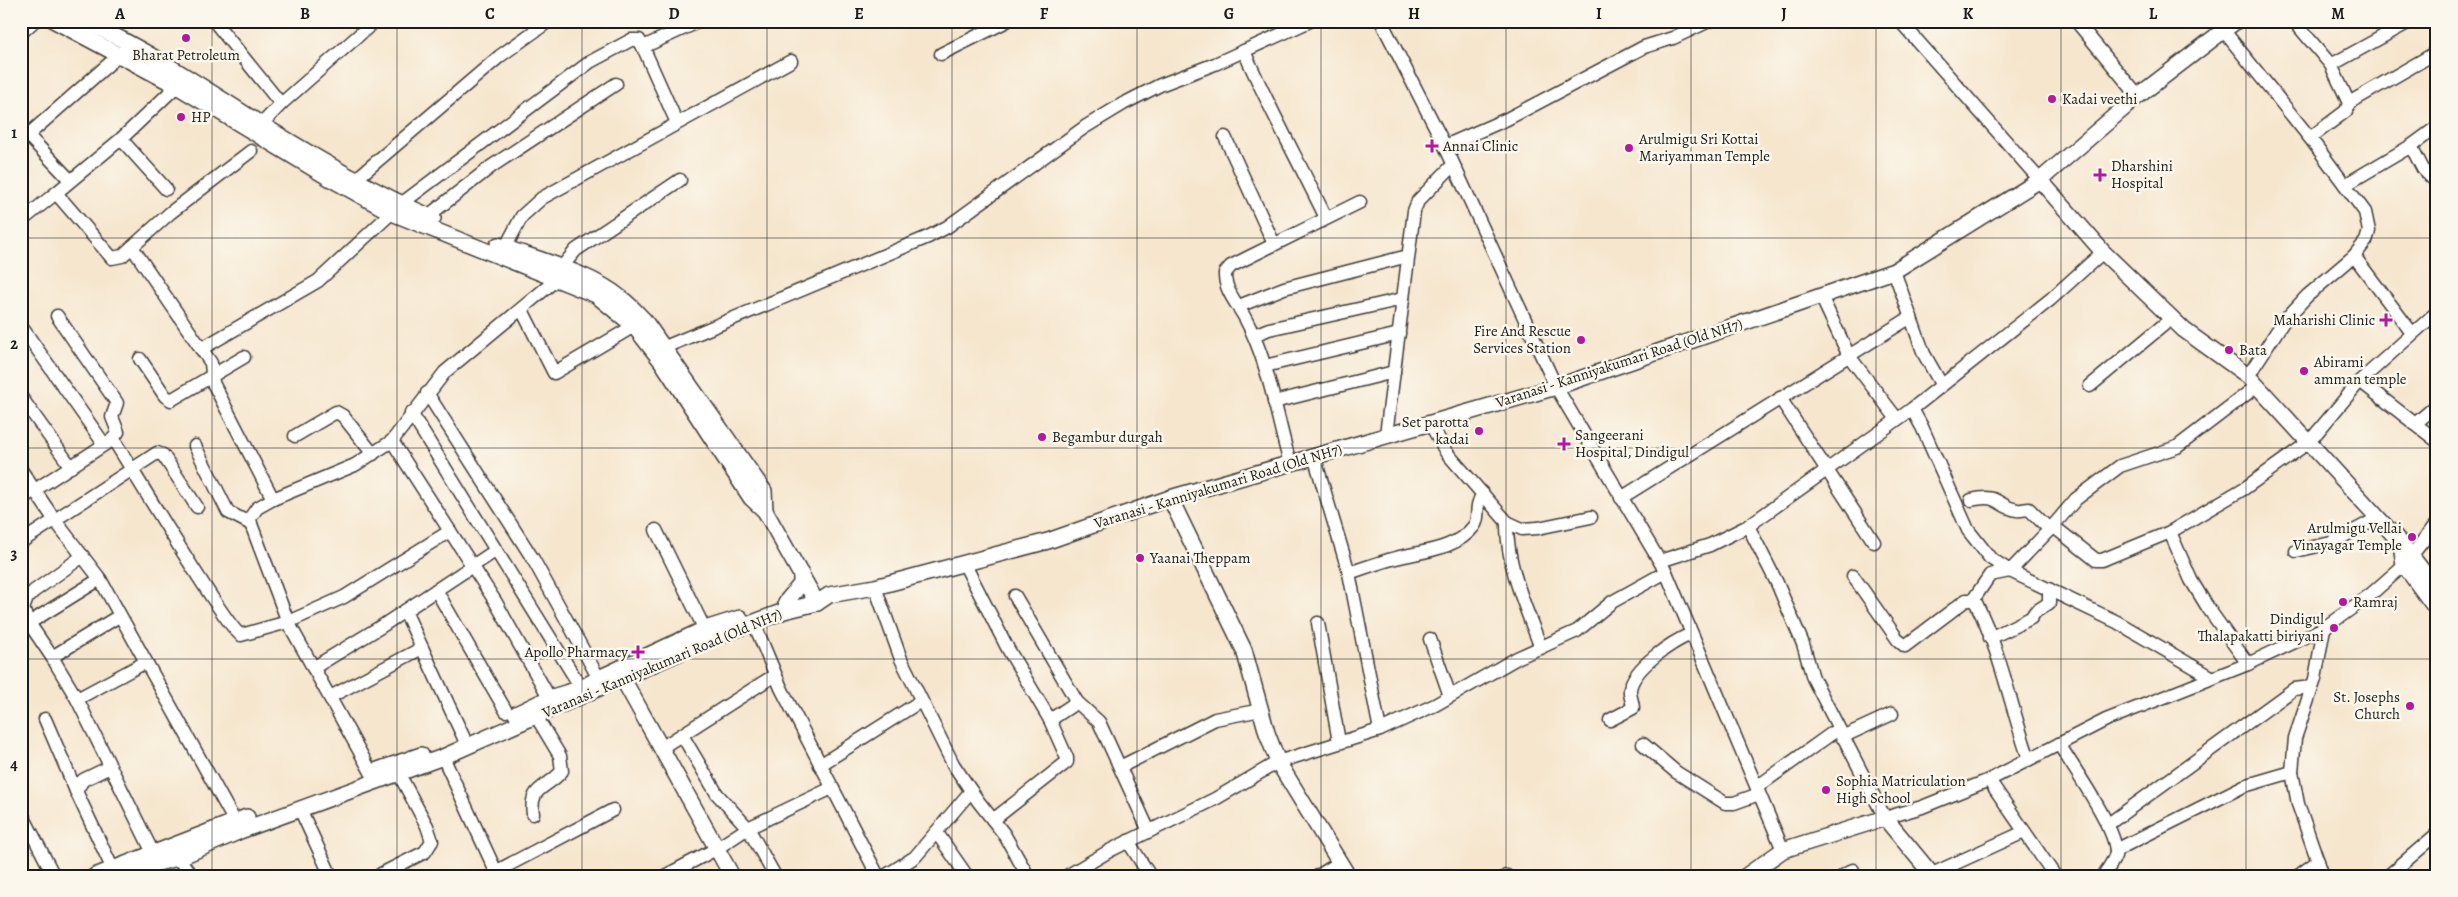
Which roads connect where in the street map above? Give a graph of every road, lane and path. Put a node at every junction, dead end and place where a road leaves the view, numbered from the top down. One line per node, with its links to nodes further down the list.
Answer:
1 (34, 21): 18 (street)
2 (55, 21): 23 (main road)
3 (84, 21): 19 (main road)
4 (214, 21): 31 (street)
5 (375, 21): 31 (street)
6 (549, 21): 44 (street)
7 (700, 21): 20 (street)
8 (1007, 21): 24 (street)
9 (1310, 21): 21 (street)
10 (1381, 21): 39 (street)
11 (1709, 21): 39 (street)
12 (1900, 21): 46 (street)
13 (2076, 21): 29 (street)
14 (2236, 21): 17 (main road, Varanasi - Kanniyakumari Road (Old NH7))
15 (2294, 21): 26 (street)
16 (2410, 21): 26 (street)
17 (2220, 26): 29 (main road, Varanasi - Kanniyakumari Road (Old NH7)); 37 (street)
18 (21, 33)
19 (132, 44): 23 (street); 27 (main road)
20 (644, 47): 32 (street); 52 (street)
21 (1244, 51): 55 (street); 77 (street)
22 (2437, 52): 30 (street)
23 (120, 54): 27 (main road); 35 (street)
24 (941, 54)
25 (791, 61): 32 (street)
26 (2331, 65): 30 (street)
27 (182, 81): 34 (main road); 38 (street)
28 (616, 84): 53 (street)
29 (2138, 96): 46 (main road, Varanasi - Kanniyakumari Road (Old NH7))
30 (2350, 103): 37 (street)
31 (281, 104): 34 (street)
32 (677, 123): 58 (street)
33 (2437, 127): 40 (street)
34 (258, 129): 44 (main road); 52 (main road)
35 (25, 132): 43 (street)
36 (1225, 137): 56 (street)
37 (2310, 138): 48 (street)
38 (121, 139): 43 (street); 49 (street)
39 (1445, 146): 42 (street)
40 (2411, 146): 47 (street); 48 (street)
41 (251, 151): 57 (street)
42 (1453, 165): 60 (street); 89 (street)
43 (70, 180): 50 (street)
44 (355, 180): 52 (main road)
45 (680, 180): 63 (street)
46 (2040, 180): 59 (main road); 62 (main road, Varanasi - Kanniyakumari Road (Old NH7))
47 (2437, 183)
48 (2345, 185): 61 (street)
49 (166, 188)
50 (56, 193): 54 (street); 57 (street)
51 (1360, 202): 55 (street)
52 (396, 208): 53 (main road); 63 (main road); 78 (street)
53 (428, 216): 58 (main road)
54 (25, 218)
55 (1326, 218): 56 (street)
56 (1274, 244): 66 (street)
57 (132, 247): 78 (street)
58 (505, 248): 63 (main road)
59 (2103, 252): 71 (main road); 87 (street)
60 (1408, 256): 65 (street); 66 (street)
61 (2354, 256): 74 (street); 85 (street)
62 (1894, 271): 64 (main road, Varanasi - Kanniyakumari Road (Old NH7)); 70 (street)
63 (559, 274): 67 (street); 72 (main road); 77 (main road)
64 (1821, 296): 79 (street); 89 (main road, Varanasi - Kanniyakumari Road (Old NH7))
65 (1403, 299): 75 (street); 76 (street)
66 (1239, 306): 76 (street)
67 (522, 310): 72 (street); 90 (street)
68 (2437, 312): 74 (street)
69 (57, 316): 104 (street)
70 (1911, 318): 79 (street); 87 (street)
71 (2172, 318): 85 (main road); 88 (street)
72 (634, 326): 122 (main road)
73 (22, 329): 104 (street)
74 (2412, 333): 86 (street)
75 (1399, 334): 82 (street); 83 (street)
76 (1254, 335): 82 (street)
77 (665, 347): 122 (main road)
78 (201, 349): 84 (street)
79 (1848, 356): 92 (street); 97 (street)
80 (244, 358): 84 (street)
81 (140, 359): 84 (street)
82 (1265, 366): 93 (street)
83 (1394, 372): 93 (street); 100 (street)
84 (213, 374): 119 (street)
85 (2252, 381): 105 (main road); 130 (street)
86 (2360, 381): 99 (street); 105 (street)
87 (1941, 384): 95 (street)
88 (2090, 386)
89 (1556, 387): 98 (main road, Varanasi - Kanniyakumari Road (Old NH7)); 117 (street)
90 (427, 393): 96 (street); 177 (street)
91 (21, 397): 110 (street)
92 (1780, 398): 113 (street); 117 (street)
93 (1274, 402): 109 (street)
94 (2437, 405): 99 (street)
95 (1912, 408): 97 (street); 143 (street)
96 (411, 413): 102 (street); 137 (street)
97 (1897, 419): 113 (street)
98 (1430, 423): 100 (main road, Varanasi - Kanniyakumari Road (Old NH7)); 115 (street)
99 (2415, 424): 103 (street)
100 (1386, 435): 108 (main road, Varanasi - Kanniyakumari Road (Old NH7))
101 (295, 436): 107 (street)
102 (392, 441): 107 (street); 132 (street)
103 (2437, 441)
104 (108, 442): 110 (street); 111 (street)
105 (2309, 442): 124 (main road); 133 (street)
106 (194, 446): 128 (street)
107 (373, 454): 119 (street)
108 (1314, 456): 109 (main road, Varanasi - Kanniyakumari Road (Old NH7)); 145 (street)
109 (1290, 463): 116 (main road, Varanasi - Kanniyakumari Road (Old NH7))
110 (71, 467): 114 (street)
111 (132, 468): 121 (street); 125 (street); 160 (street)
112 (21, 470): 114 (street)
113 (1825, 470): 129 (street); 135 (street)
114 (35, 490): 118 (street); 125 (street)
115 (1483, 494): 126 (street); 145 (street)
116 (1170, 498): 140 (main road, Varanasi - Kanniyakumari Road (Old NH7)); 186 (main road)
117 (1621, 498): 141 (street)
118 (21, 499)
119 (273, 499): 128 (street)
120 (1971, 500): 130 (street)
121 (197, 507)
122 (765, 511): 144 (main road)
123 (1591, 517): 126 (street)
124 (2378, 518): 136 (street); 139 (main road)
125 (54, 519): 134 (street); 138 (street)
126 (1507, 522): 169 (street)
127 (2437, 523): 139 (street)
128 (251, 524): 160 (street)
129 (1748, 526): 141 (street); 194 (street)
130 (2052, 528): 133 (street); 143 (street)
131 (656, 530): 164 (street)
132 (450, 531): 142 (street); 160 (street)
133 (2170, 532): 172 (street)
134 (21, 542)
135 (1874, 542)
136 (2296, 550)
137 (495, 551): 142 (street); 179 (street)
138 (83, 556): 147 (street); 159 (street)
139 (2408, 560): 150 (main road); 156 (main road); 163 (street)
140 (964, 563): 148 (main road, Varanasi - Kanniyakumari Road (Old NH7)); 191 (street)
141 (1663, 566): 165 (street); 169 (street)
142 (472, 567): 151 (street); 185 (street)
143 (2010, 571): 149 (street); 154 (street)
144 (802, 574): 153 (main road); 155 (main road)
145 (1348, 574): 193 (street)
146 (1852, 576): 154 (street)
147 (100, 579): 158 (street); 159 (street)
148 (875, 587): 153 (main road, Varanasi - Kanniyakumari Road (Old NH7)); 183 (street)
149 (2049, 589): 166 (street); 175 (street)
150 (2437, 589)
151 (436, 590): 157 (street); 187 (street)
152 (1015, 596): 184 (street)
153 (820, 597): 155 (main road); 161 (main road, Varanasi - Kanniyakumari Road (Old NH7))
154 (1973, 600): 166 (street)
155 (786, 602): 164 (main road)
156 (2437, 610)
157 (405, 611): 168 (street); 173 (street)
158 (119, 616): 170 (street); 171 (street)
159 (28, 622): 170 (street)
160 (288, 622): 173 (street)
161 (754, 623): 164 (main road, Varanasi - Kanniyakumari Road (Old NH7)); 174 (street)
162 (1318, 623): 196 (street)
163 (2324, 628): 172 (street); 178 (street)
164 (708, 634): 176 (main road, Varanasi - Kanniyakumari Road (Old NH7)); 177 (main road)
165 (1692, 634): 192 (street); 212 (street)
166 (1990, 638): 202 (street)
167 (1430, 639): 180 (street)
168 (422, 648): 181 (street); 197 (street)
169 (1541, 648): 180 (street)
170 (52, 657): 182 (street)
171 (146, 662): 182 (street); 221 (street)
172 (2248, 664): 175 (street)
173 (313, 668): 181 (street)
174 (775, 675): 195 (street); 204 (street)
175 (2213, 678): 199 (street)
176 (623, 679): 177 (main road, Varanasi - Kanniyakumari Road (Old NH7)); 200 (main road)
177 (602, 683): 179 (main road, Varanasi - Kanniyakumari Road (Old NH7))
178 (2312, 687): 207 (street); 222 (street)
179 (583, 691): 185 (main road, Varanasi - Kanniyakumari Road (Old NH7))
180 (1450, 696): 193 (street)
181 (330, 697): 209 (street)
182 (77, 699): 205 (street)
183 (922, 701): 204 (street); 214 (street)
184 (1077, 702): 191 (street); 206 (street)
185 (552, 703): 189 (main road, Varanasi - Kanniyakumari Road (Old NH7)); 197 (main road)
186 (1261, 710): 203 (main road); 206 (street)
187 (506, 711)
188 (1892, 714): 194 (street)
189 (536, 716): 197 (main road, Varanasi - Kanniyakumari Road (Old NH7)); 218 (street)
190 (45, 719): 213 (street)
191 (1050, 720): 220 (street)
192 (1610, 720)
193 (1380, 730): 196 (street)
194 (1840, 733): 212 (street); 219 (street)
195 (682, 736): 200 (street); 223 (street)
196 (1340, 742): 203 (street)
197 (466, 743): 201 (main road, Varanasi - Kanniyakumari Road (Old NH7)); 209 (main road)
198 (1643, 744): 212 (street)
199 (2059, 744): 202 (street); 222 (street)
200 (661, 748): 229 (main road)
201 (443, 757): 208 (main road, Varanasi - Kanniyakumari Road (Old NH7)); 236 (street)
202 (2030, 760): 210 (street)
203 (1278, 762): 224 (street); 235 (main road)
204 (820, 764): 211 (street)
205 (110, 767): 213 (street); 232 (street)
206 (1120, 767): 224 (street)
207 (2292, 772): 231 (street); 234 (street)
208 (400, 774): 209 (main road, Varanasi - Kanniyakumari Road (Old NH7)); 238 (street)
209 (373, 777): 215 (main road, Varanasi - Kanniyakumari Road (Old NH7)); 221 (main road)
210 (1989, 780): 219 (street); 225 (street)
211 (832, 788): 223 (street); 248 (street)
212 (1758, 790): 230 (street)
213 (76, 791): 237 (street)
214 (971, 791): 220 (street); 226 (street)
215 (300, 809): 233 (main road, Varanasi - Kanniyakumari Road (Old NH7)); 244 (street)
216 (613, 810): 236 (street)
217 (21, 812): 241 (street)
218 (533, 814)
219 (1886, 818): 230 (main road); 240 (main road)
220 (993, 820): 251 (street)
221 (235, 822): 232 (main road)
222 (2107, 825): 231 (street)
223 (748, 828): 229 (street); 247 (street)
224 (1149, 831): 228 (street)
225 (2024, 832): 240 (street); 255 (street)
226 (937, 833): 249 (street); 250 (street)
227 (2437, 834): 259 (street)
228 (1128, 841): 239 (street); 252 (street)
229 (716, 849): 245 (street); 246 (main road)
230 (1783, 850): 254 (main road)
231 (2116, 850): 256 (street)
232 (155, 858): 233 (main road, Varanasi - Kanniyakumari Road (Old NH7)); 237 (main road, Varanasi - Kanniyakumari Road (Old NH7))
233 (178, 858): 243 (street)
234 (2318, 861): 257 (street); 258 (street)
235 (1343, 870): 253 (street)
236 (498, 873)
237 (117, 874): 242 (main road, Varanasi - Kanniyakumari Road (Old NH7))
238 (380, 874)
239 (1073, 874)
240 (1933, 875)
241 (54, 876)
242 (95, 876)
243 (192, 876)
244 (331, 876)
245 (665, 876)
246 (732, 876)
247 (775, 876)
248 (878, 876)
249 (886, 876)
250 (966, 876)
251 (1028, 876)
252 (1150, 876)
253 (1318, 876)
254 (1746, 876)
255 (2055, 876)
256 (2103, 876)
257 (2298, 876)
258 (2323, 876)
259 (2388, 876)

